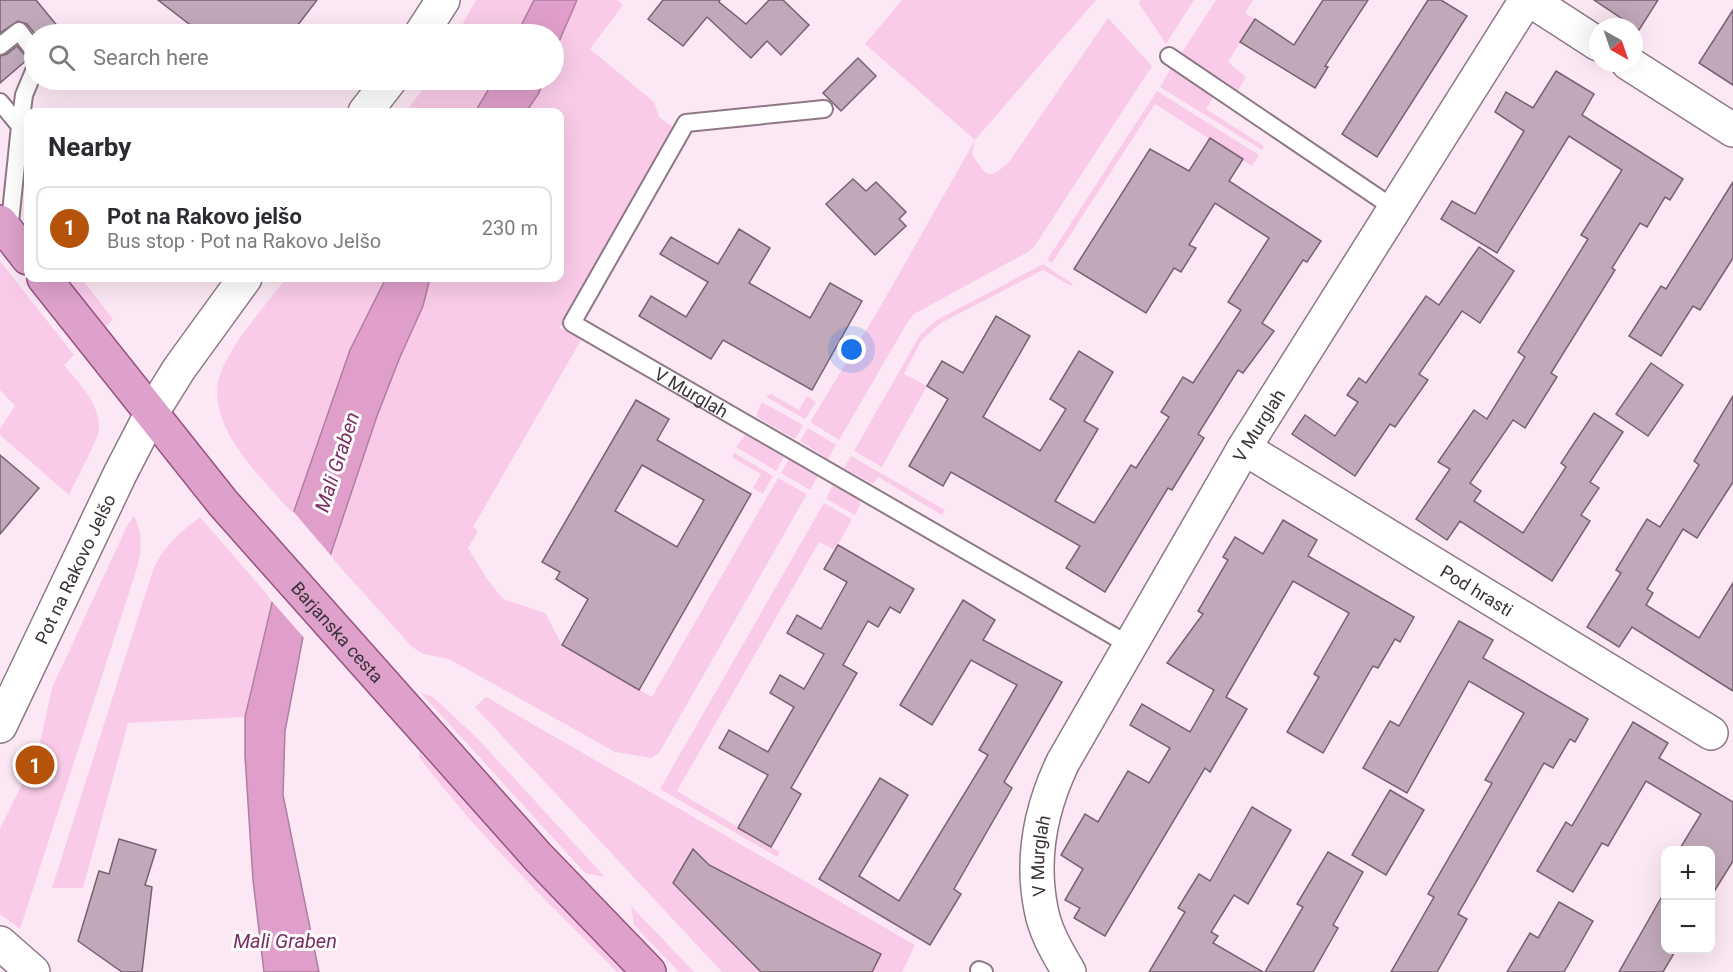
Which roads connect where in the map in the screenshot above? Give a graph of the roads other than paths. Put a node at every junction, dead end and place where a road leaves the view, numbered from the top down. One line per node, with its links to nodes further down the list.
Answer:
1 (443, 0): 3 (street)
2 (1528, 0): 5 (street); 16 (street, V Murglah)
3 (427, 24)
4 (24, 38): 6 (lane)
5 (1589, 38)
6 (0, 46)
7 (1169, 56): 16 (lane)
8 (1642, 72): 15 (street)
9 (25, 90): 14 (lane)
10 (382, 90): 12 (street)
11 (0, 102): 14 (lane)
12 (368, 108)
13 (824, 109): 23 (lane, V Murglah)
14 (20, 126): 17 (lane)
15 (1733, 130)
16 (1395, 209): 22 (street, V Murglah)
17 (4, 227): 18 (main road)
18 (24, 253)
19 (47, 282): 21 (main road, Barjanska cesta)
20 (242, 282): 21 (street, Pot na Rakovo Jelšo)
21 (152, 414): 24 (street, Pot na Rakovo Jelšo); 28 (main road, Barjanska cesta)
22 (1244, 448): 23 (street, V Murglah); 25 (street, Pod hrasti)
23 (1131, 646): 29 (street, V Murglah)
24 (0, 726)
25 (1711, 733)
26 (0, 943): 27 (street)
27 (33, 972)
28 (649, 972)
29 (1069, 972)

